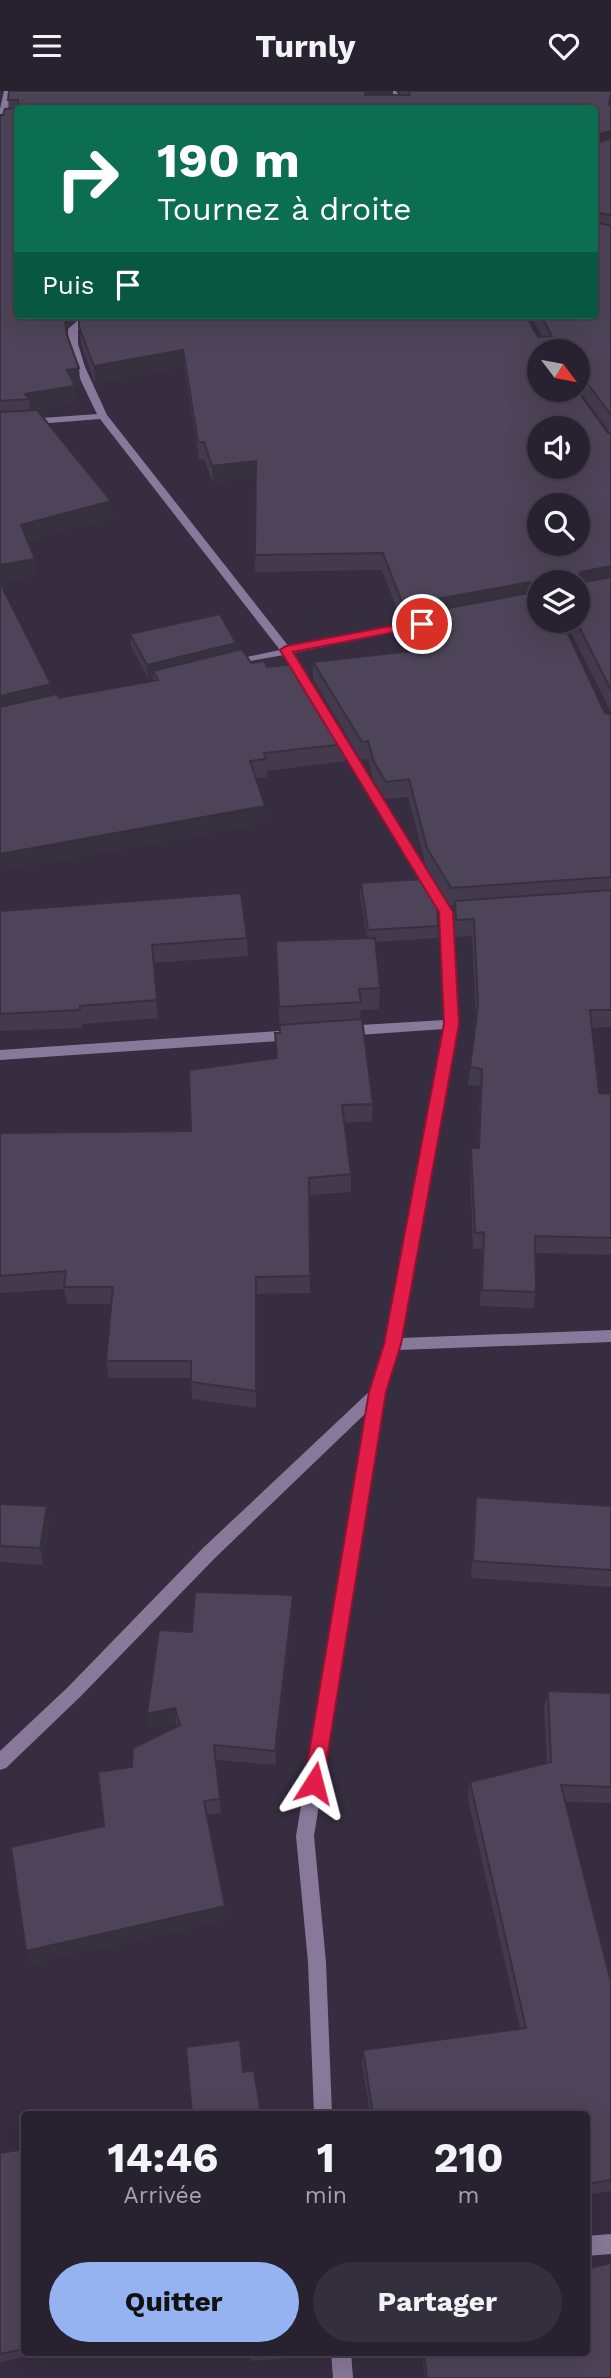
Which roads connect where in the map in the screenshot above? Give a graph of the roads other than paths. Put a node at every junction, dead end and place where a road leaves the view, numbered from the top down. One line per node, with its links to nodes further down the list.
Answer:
1 (8, 91): 2 (street)
2 (4, 122)
3 (83, 319): 4 (street)
4 (103, 417): 5 (street); 7 (street)
5 (0, 425)
6 (435, 621): 7 (street)
7 (286, 650): 8 (street); 9 (street)
8 (221, 666)
9 (308, 686)
10 (330, 721): 11 (street)
11 (451, 1024): 12 (street); 16 (street)
12 (328, 1033)
13 (301, 1034): 14 (street)
14 (0, 1055)
15 (611, 1336): 16 (street)
16 (393, 1344): 17 (street)
17 (378, 1392): 18 (street); 19 (street)
18 (0, 1762)
19 (323, 2111)
20 (611, 2245): 21 (street)
21 (590, 2246)
22 (341, 2356): 23 (street)
23 (343, 2378)

